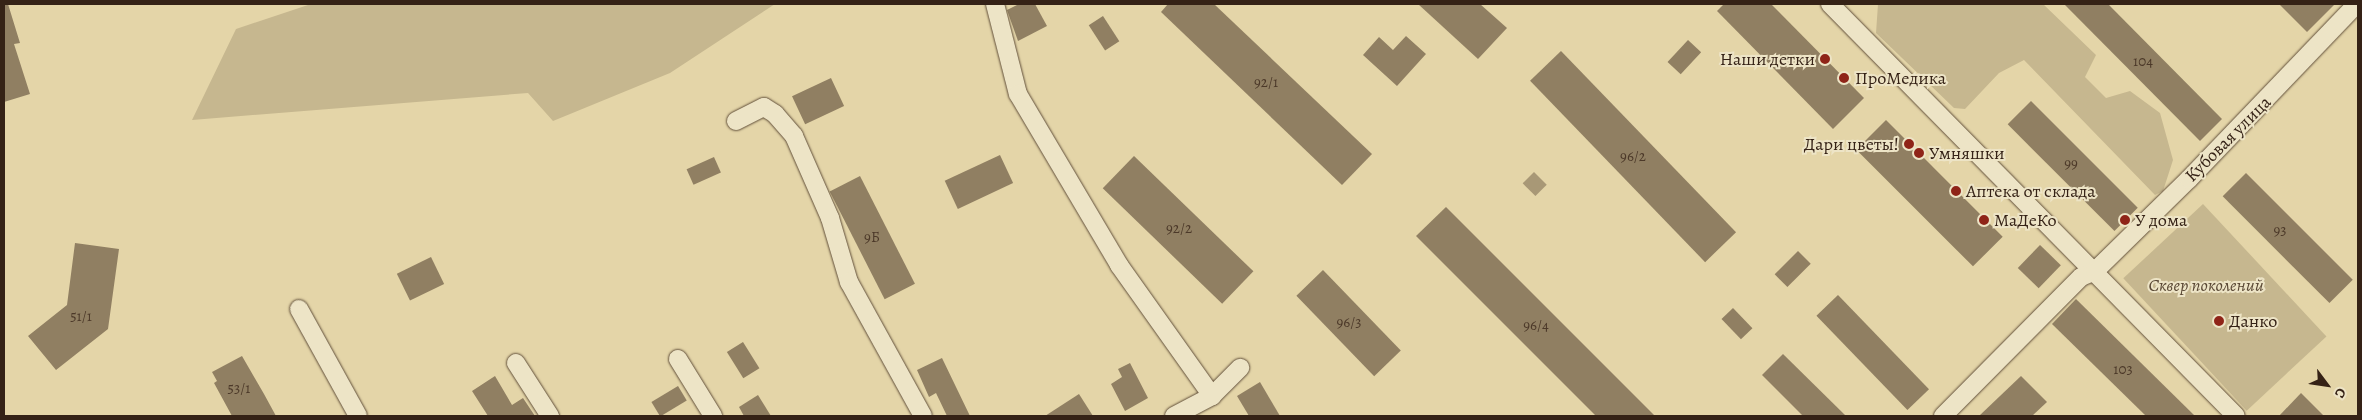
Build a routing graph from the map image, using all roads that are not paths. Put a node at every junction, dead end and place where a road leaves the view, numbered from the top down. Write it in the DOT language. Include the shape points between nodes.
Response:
graph roads {
  1 [pos="995,4"];
  2 [pos="1830,4"];
  3 [pos="2357,4"];
  4 [pos="736,121"];
  5 [pos="2095,271"];
  6 [pos="299,309"];
  7 [pos="678,359"];
  8 [pos="516,362"];
  9 [pos="1240,368"];
  10 [pos="1212,396"];
  11 [pos="358,416"];
  12 [pos="550,416"];
  13 [pos="712,416"];
  14 [pos="923,416"];
  15 [pos="1174,416"];
  16 [pos="1943,416"];
  17 [pos="2236,416"];
  1 -- 10 [label="street" via="1018,94 1118,265"];
  2 -- 5 [label="street"];
  3 -- 5 [label="street, Кубовая улица" via="2292,75"];
  4 -- 14 [label="street" via="764,107 794,136 830,218 850,282"];
  5 -- 16 [label="street, Кубовая улица" via="2081,277"];
  5 -- 17 [label="street"];
  6 -- 11 [label="street"];
  7 -- 13 [label="street"];
  8 -- 12 [label="street"];
  9 -- 10 [label="street"];
  10 -- 15 [label="street"];
}
